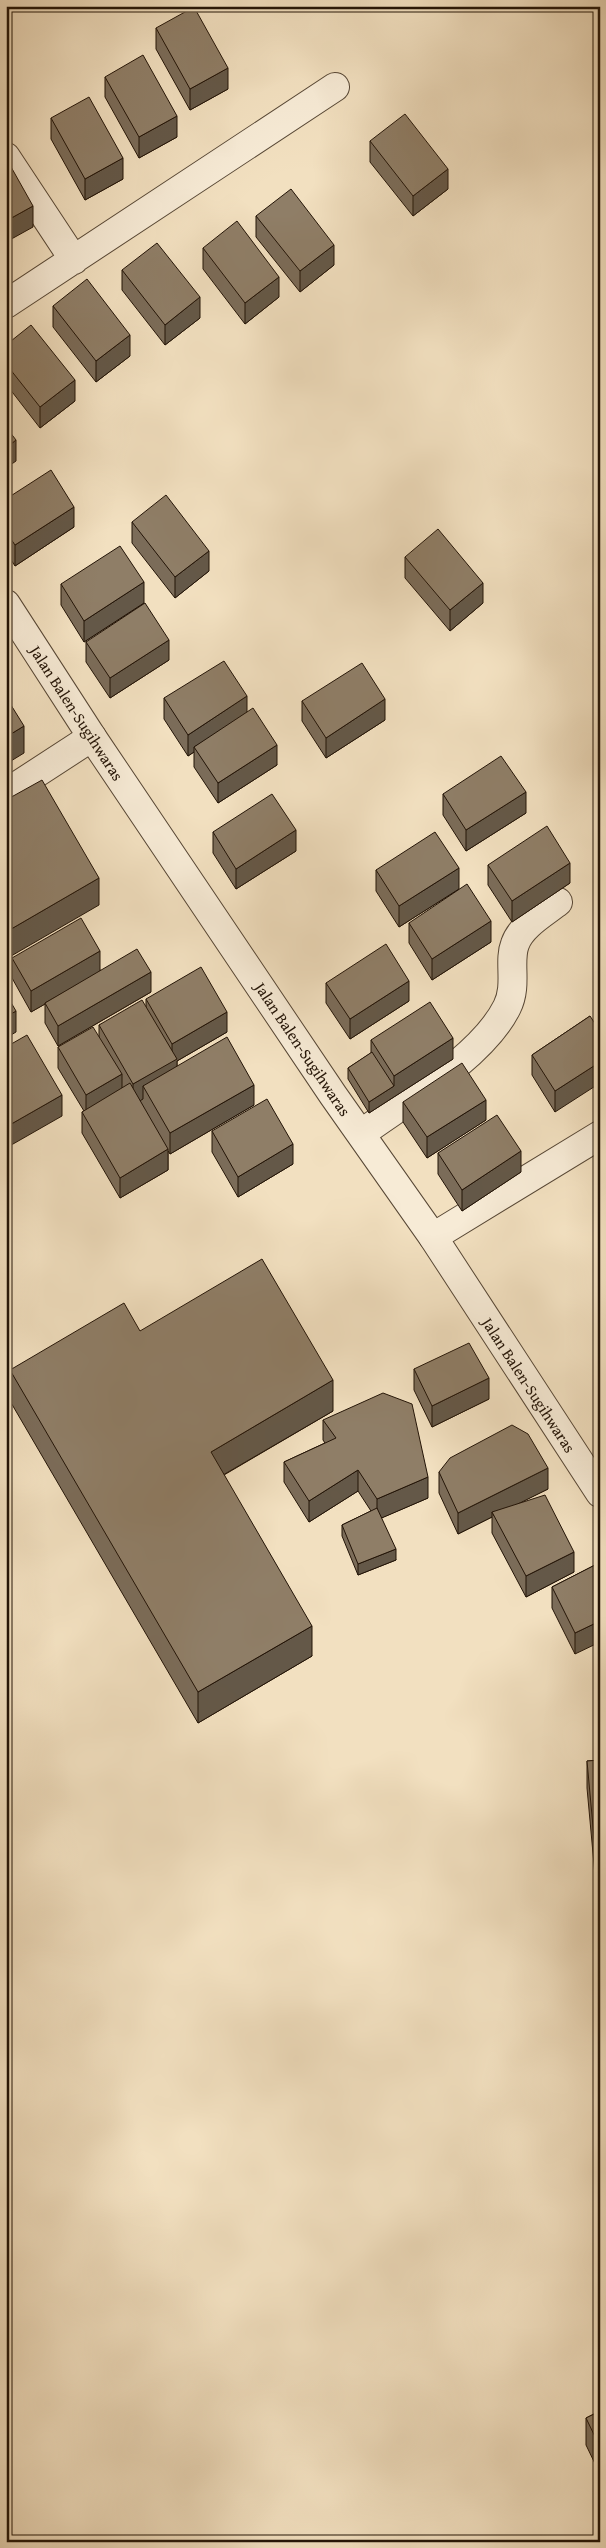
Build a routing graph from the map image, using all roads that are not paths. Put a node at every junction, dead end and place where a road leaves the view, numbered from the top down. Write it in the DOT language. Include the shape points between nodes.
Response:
graph roads {
  1 [pos="336,87"];
  2 [pos="6,157"];
  3 [pos="74,260"];
  4 [pos="6,304"];
  5 [pos="6,604"];
  6 [pos="92,737"];
  7 [pos="6,793"];
  8 [pos="558,902"];
  9 [pos="362,1133"];
  10 [pos="600,1135"];
  11 [pos="434,1237"];
  12 [pos="600,1493"];
  1 -- 3 [label="street"];
  2 -- 3 [label="street"];
  3 -- 4 [label="street"];
  5 -- 6 [label="street, Jalan Balen-Sugihwaras"];
  6 -- 7 [label="street"];
  6 -- 9 [label="street, Jalan Balen-Sugihwaras" via="333,1095"];
  8 -- 9 [label="street" via="521,933 514,945 514,986 507,1007 490,1032 465,1057"];
  9 -- 11 [label="street, Jalan Balen-Sugihwaras"];
  10 -- 11 [label="street"];
  11 -- 12 [label="street, Jalan Balen-Sugihwaras"];
}
